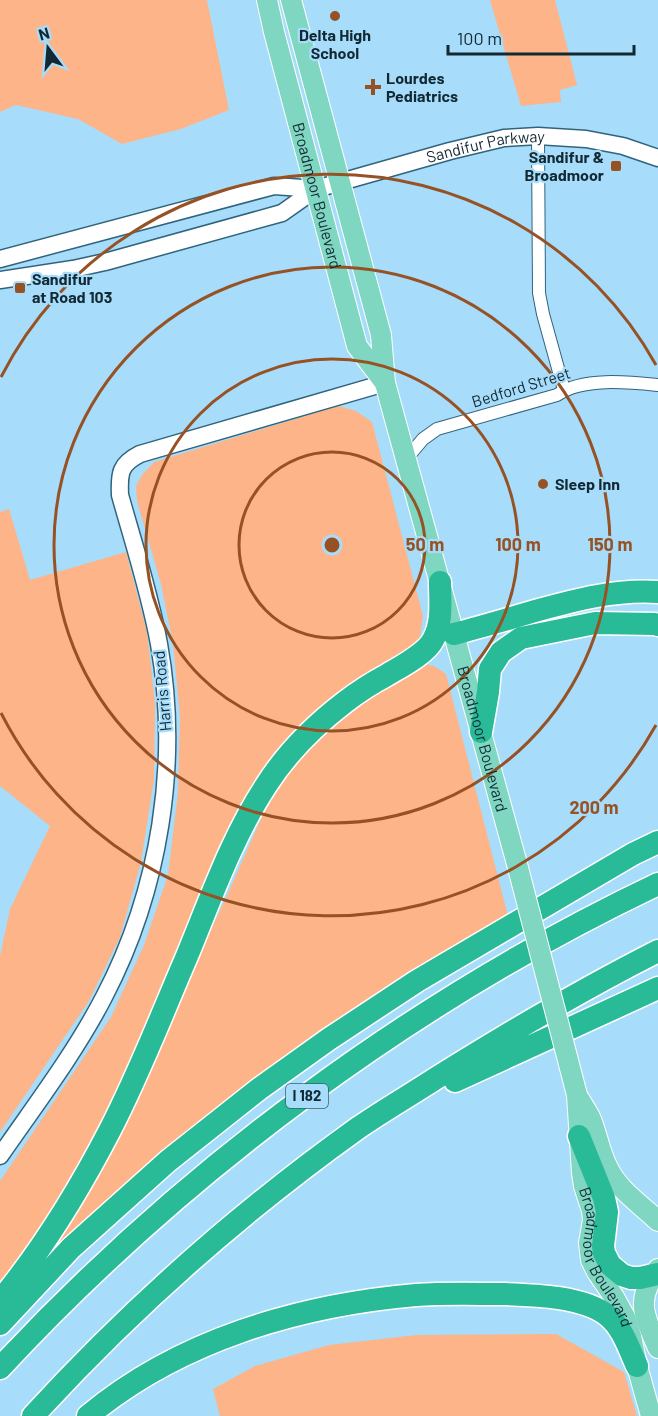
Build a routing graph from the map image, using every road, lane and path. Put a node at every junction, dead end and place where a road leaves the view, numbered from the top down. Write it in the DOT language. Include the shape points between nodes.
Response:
graph roads {
  1 [pos="267,0"];
  2 [pos="291,0"];
  3 [pos="538,136"];
  4 [pos="658,158"];
  5 [pos="340,182"];
  6 [pos="316,189"];
  7 [pos="0,259"];
  8 [pos="0,280"];
  9 [pos="385,383"];
  10 [pos="658,385"];
  11 [pos="564,390"];
  12 [pos="406,459"];
  13 [pos="440,582"];
  14 [pos="658,592"];
  15 [pos="658,626"];
  16 [pos="454,634"];
  17 [pos="481,732"];
  18 [pos="658,842"];
  19 [pos="658,884"];
  20 [pos="658,951"];
  21 [pos="658,988"];
  22 [pos="577,1095"];
  23 [pos="359,1127"];
  24 [pos="579,1136"];
  25 [pos="0,1156"];
  26 [pos="658,1221"];
  27 [pos="656,1273"];
  28 [pos="0,1301"];
  29 [pos="0,1324"];
  30 [pos="658,1348"];
  31 [pos="637,1366"];
  32 [pos="0,1368"];
  33 [pos="33,1416"];
  34 [pos="88,1416"];
  35 [pos="651,1416"];
  1 -- 6 [label="main road, Broadmoor Boulevard"];
  2 -- 5 [label="main road, Broadmoor Boulevard"];
  3 -- 4 [label="main road, Sandifur Parkway" via="608,143"];
  3 -- 5 [label="main road, Sandifur Parkway" via="504,138"];
  3 -- 11 [label="street" via="539,293"];
  5 -- 6 [label="main road, Sandifur Parkway"];
  5 -- 9 [label="main road, Broadmoor Boulevard" via="381,335"];
  6 -- 7 [label="main road, Sandifur Parkway" via="274,186"];
  6 -- 8 [label="main road, Sandifur Parkway" via="282,213 95,264"];
  6 -- 9 [label="main road, Broadmoor Boulevard" via="357,346"];
  9 -- 12 [label="main road, Broadmoor Boulevard"];
  9 -- 25 [label="main road, Harris Road" via="140,454 122,469 120,495 153,612 164,677 166,749 159,832 142,903 104,997"];
  10 -- 11 [label="street, Bedford Street" via="620,382"];
  11 -- 12 [label="street, Bedford Street" via="557,396 436,429"];
  12 -- 13 [label="main road, Broadmoor Boulevard"];
  13 -- 16 [label="main road, Broadmoor Boulevard"];
  13 -- 28 [label="highway" via="440,619 433,641 417,657 345,702 317,725 267,784 234,843 110,1129 53,1229"];
  14 -- 16 [label="highway" via="606,594"];
  15 -- 17 [label="highway" via="595,623 521,638 501,652 490,669"];
  16 -- 17 [label="main road, Broadmoor Boulevard"];
  17 -- 22 [label="main road, Broadmoor Boulevard, bridge"];
  18 -- 29 [label="highway" via="417,981 259,1089 168,1161 71,1248"];
  19 -- 32 [label="highway, I 182" via="509,962 401,1030 284,1113 119,1250"];
  20 -- 23 [label="highway" via="507,1034"];
  21 -- 23 [label="highway"];
  22 -- 24 [label="main road, Broadmoor Boulevard"];
  22 -- 26 [label="main road, Broadmoor Boulevard" via="590,1117 607,1168 618,1185"];
  23 -- 33 [label="highway" via="193,1260 97,1349"];
  24 -- 27 [label="highway" via="604,1198 606,1259 615,1271 631,1278"];
  24 -- 31 [label="main road, Broadmoor Boulevard" via="584,1186 593,1220 591,1260 625,1317"];
  27 -- 30 [label="main road, Broadmoor Boulevard" via="647,1288 643,1313"];
  31 -- 34 [label="highway" via="618,1326 589,1305 542,1295 417,1295 347,1303 246,1329 135,1381"];
  31 -- 35 [label="main road, Broadmoor Boulevard"];
}
